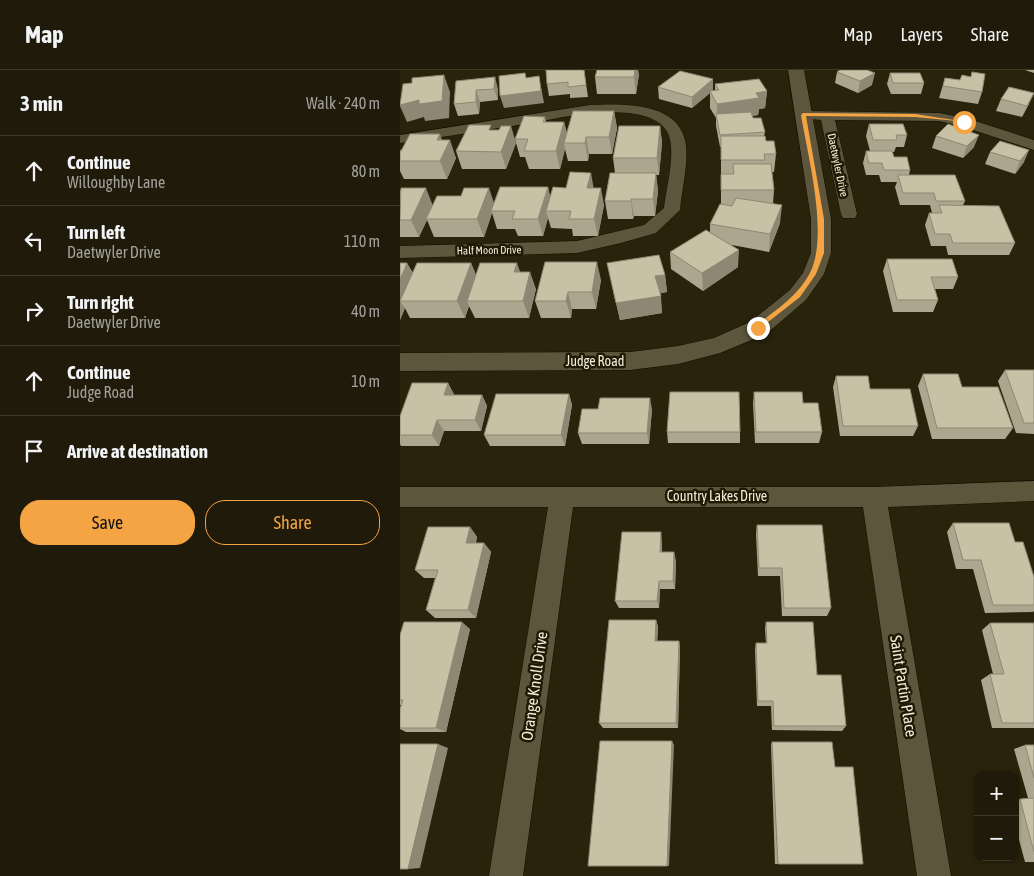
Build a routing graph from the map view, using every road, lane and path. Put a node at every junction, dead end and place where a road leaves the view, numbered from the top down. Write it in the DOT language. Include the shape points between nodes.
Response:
graph roads {
  1 [pos="796,70"];
  2 [pos="803,115"];
  3 [pos="827,115"];
  4 [pos="400,139"];
  5 [pos="1034,145"];
  6 [pos="849,214"];
  7 [pos="400,252"];
  8 [pos="780,311"];
  9 [pos="400,362"];
  10 [pos="1034,491"];
  11 [pos="562,496"];
  12 [pos="874,496"];
  13 [pos="400,497"];
  14 [pos="506,876"];
  15 [pos="934,876"];
  1 -- 2 [label="street, Daetwyler Drive"];
  2 -- 3 [label="street"];
  2 -- 8 [label="street, Daetwyler Drive" via="821,219 821,253 813,274 798,295"];
  3 -- 5 [label="street" via="939,117"];
  3 -- 6 [label="street, Daetwyler Drive"];
  4 -- 7 [label="street, Half Moon Drive" via="590,109 621,108 656,115 672,125 678,144 672,210 650,229 578,247"];
  8 -- 9 [label="street, Judge Road" via="758,328 720,345 678,355 630,361"];
  10 -- 12 [label="street, Country Lakes Drive"];
  11 -- 12 [label="street, Country Lakes Drive"];
  11 -- 13 [label="street, Country Lakes Drive"];
  11 -- 14 [label="street, Orange Knoll Drive"];
  12 -- 15 [label="street, Saint Partin Place"];
}
